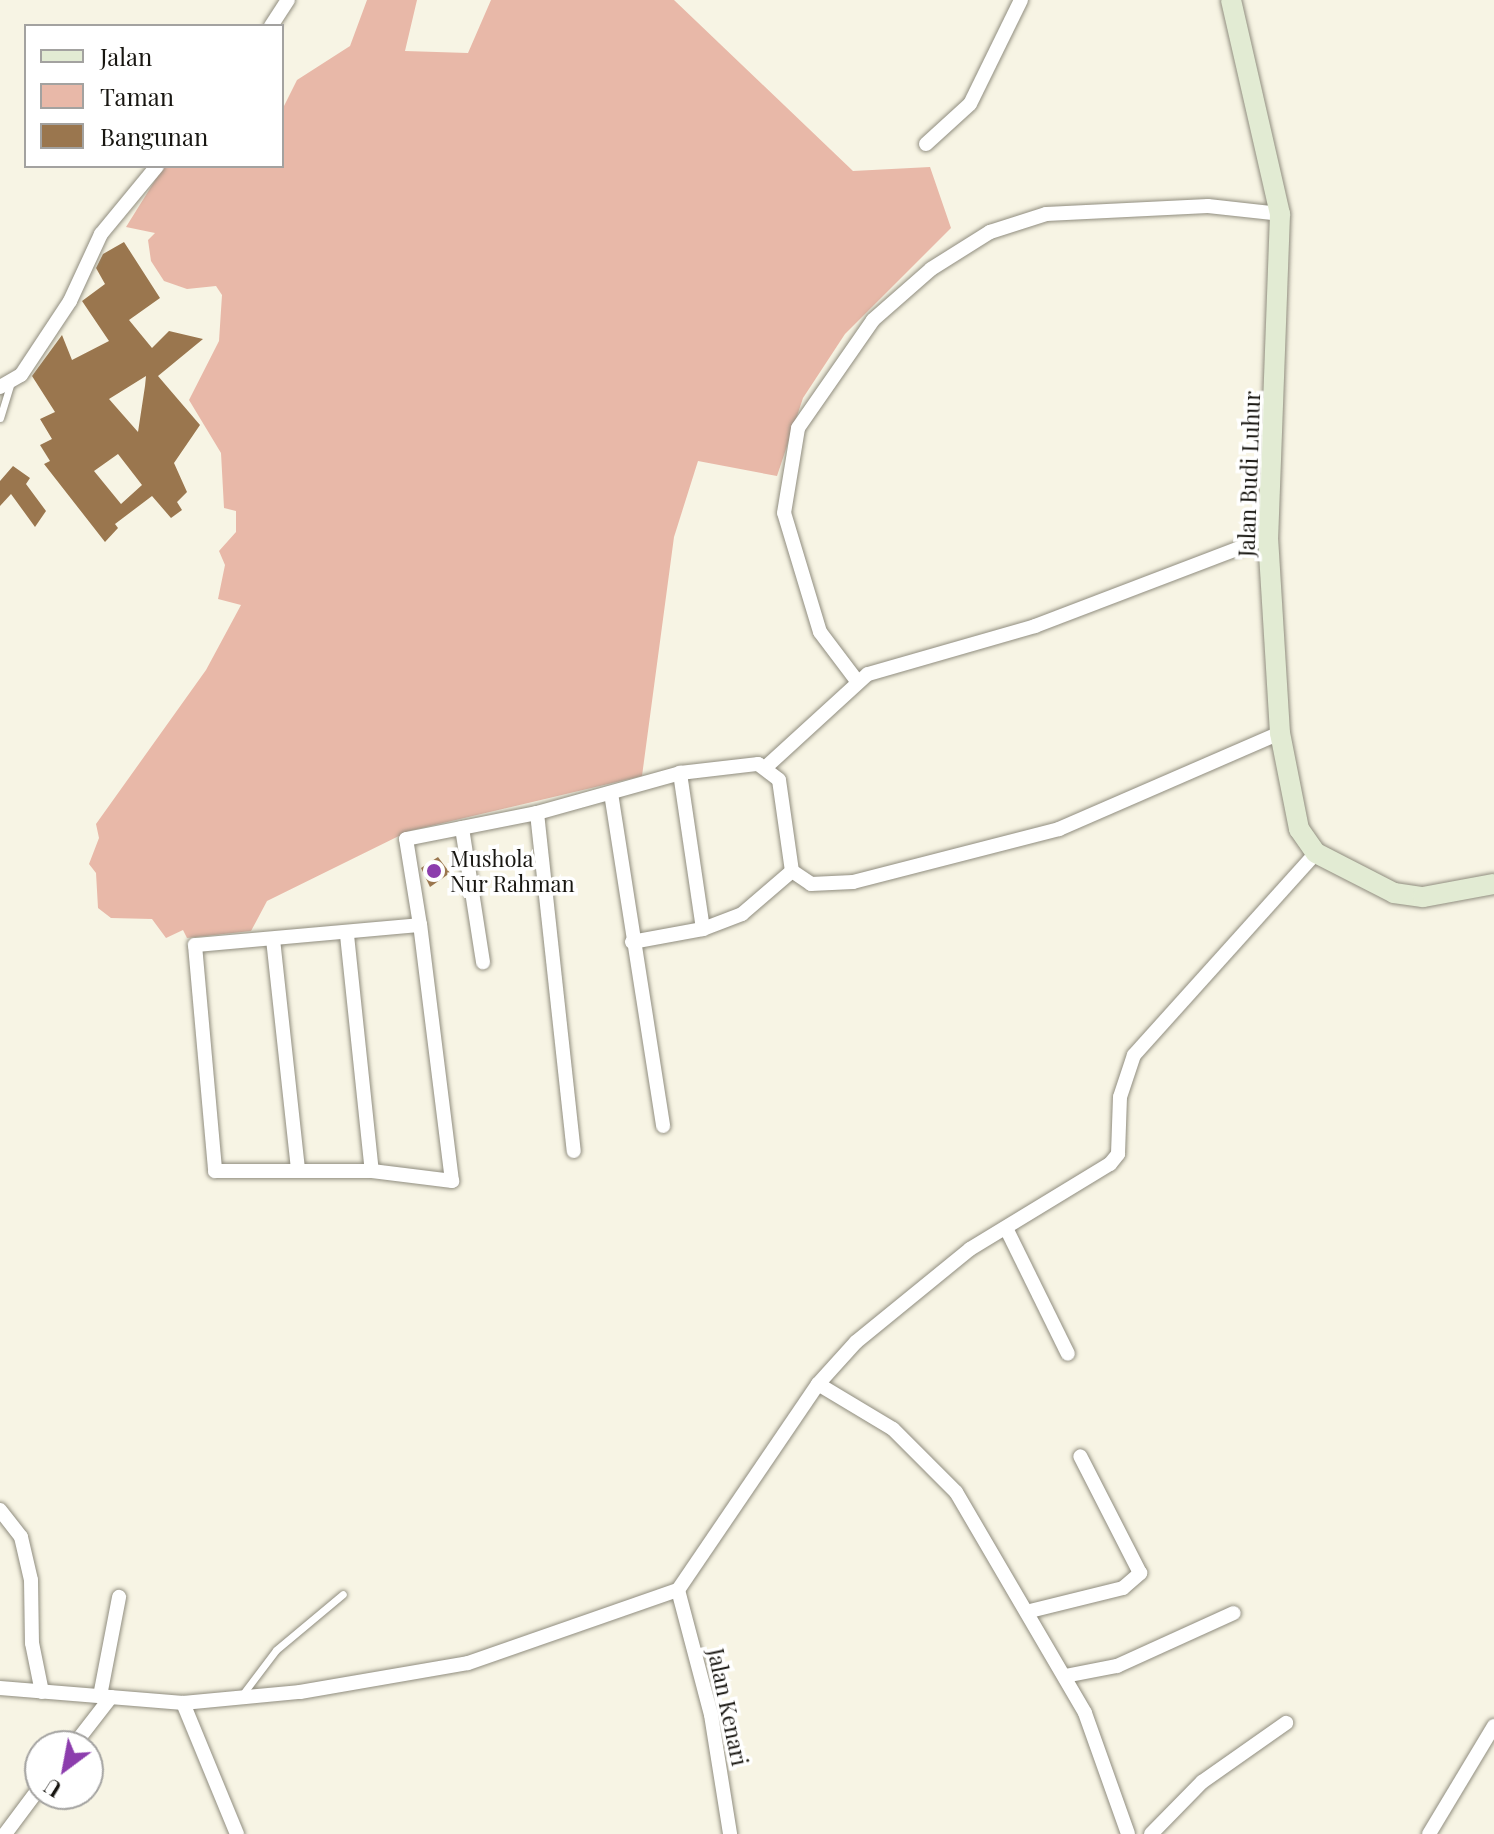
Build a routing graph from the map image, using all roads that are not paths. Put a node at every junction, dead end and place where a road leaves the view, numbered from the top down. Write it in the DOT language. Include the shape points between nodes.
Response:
graph roads {
  1 [pos="288,0"];
  2 [pos="1021,0"];
  3 [pos="1228,3"];
  4 [pos="272,24"];
  5 [pos="926,144"];
  6 [pos="155,168"];
  7 [pos="1280,214"];
  8 [pos="5,386"];
  9 [pos="0,418"];
  10 [pos="1268,537"];
  11 [pos="857,681"];
  12 [pos="1280,733"];
  13 [pos="766,767"];
  14 [pos="680,773"];
  15 [pos="611,793"];
  16 [pos="537,813"];
  17 [pos="462,828"];
  18 [pos="1316,853"];
  19 [pos="792,871"];
  20 [pos="1494,884"];
  21 [pos="420,925"];
  22 [pos="703,929"];
  23 [pos="347,935"];
  24 [pos="273,939"];
  25 [pos="632,942"];
  26 [pos="483,962"];
  27 [pos="663,1126"];
  28 [pos="574,1151"];
  29 [pos="298,1169"];
  30 [pos="372,1171"];
  31 [pos="1006,1228"];
  32 [pos="1068,1354"];
  33 [pos="818,1384"];
  34 [pos="1080,1456"];
  35 [pos="0,1510"];
  36 [pos="678,1590"];
  37 [pos="343,1594"];
  38 [pos="119,1597"];
  39 [pos="1030,1611"];
  40 [pos="1234,1613"];
  41 [pos="1065,1676"];
  42 [pos="0,1688"];
  43 [pos="42,1692"];
  44 [pos="106,1697"];
  45 [pos="238,1700"];
  46 [pos="183,1703"];
  47 [pos="1286,1723"];
  48 [pos="1494,1726"];
  49 [pos="84,1730"];
  50 [pos="24,1808"];
  51 [pos="5,1834"];
  52 [pos="237,1834"];
  53 [pos="730,1834"];
  54 [pos="1128,1834"];
  55 [pos="1151,1834"];
  56 [pos="1429,1834"];
  1 -- 4 [label="street"];
  2 -- 5 [label="street" via="970,104"];
  3 -- 7 [label="main road, Jalan Budi Luhur"];
  6 -- 8 [label="street" via="101,234 70,301"];
  7 -- 10 [label="main road, Jalan Budi Luhur"];
  7 -- 11 [label="street" via="1208,206 1046,214 990,232 931,269 873,320 798,428 784,513 820,632"];
  8 -- 9 [label="lane"];
  10 -- 11 [label="street" via="1035,626"];
  10 -- 12 [label="main road, Jalan Budi Luhur"];
  11 -- 13 [label="street"];
  12 -- 18 [label="main road, Jalan Budi Luhur" via="1299,829"];
  12 -- 19 [label="street" via="1059,829 853,882 811,884"];
  13 -- 14 [label="street"];
  13 -- 19 [label="street" via="779,780"];
  14 -- 15 [label="street"];
  14 -- 22 [label="street"];
  15 -- 16 [label="street"];
  15 -- 25 [label="street"];
  16 -- 17 [label="street"];
  16 -- 28 [label="street"];
  17 -- 21 [label="street" via="406,839"];
  17 -- 26 [label="street"];
  18 -- 20 [label="main road" via="1394,893 1423,897"];
  18 -- 31 [label="street" via="1134,1055 1120,1097 1118,1154 1110,1164"];
  19 -- 22 [label="street" via="742,914"];
  21 -- 23 [label="street"];
  21 -- 30 [label="street" via="452,1181"];
  22 -- 25 [label="street"];
  23 -- 24 [label="street"];
  23 -- 30 [label="street"];
  24 -- 29 [label="street"];
  24 -- 29 [label="street" via="195,945 215,1171"];
  25 -- 27 [label="street"];
  29 -- 30 [label="street"];
  31 -- 32 [label="street"];
  31 -- 33 [label="street" via="915,1288"];
  33 -- 36 [label="street"];
  33 -- 39 [label="street" via="893,1429 938,1469"];
  34 -- 39 [label="street" via="1140,1573 1123,1588"];
  35 -- 43 [label="street" via="21,1537 31,1580 32,1643"];
  36 -- 45 [label="street" via="468,1663"];
  36 -- 53 [label="street, Jalan Kenari" via="711,1715"];
  37 -- 45 [label="lane" via="276,1650"];
  38 -- 44 [label="street"];
  39 -- 41 [label="street"];
  40 -- 41 [label="street" via="1117,1666"];
  41 -- 54 [label="street" via="1111,1776"];
  42 -- 43 [label="street"];
  43 -- 44 [label="street"];
  44 -- 46 [label="street"];
  44 -- 49 [label="street"];
  45 -- 46 [label="street"];
  46 -- 52 [label="street"];
  47 -- 55 [label="street" via="1202,1782"];
  48 -- 56 [label="street"];
  50 -- 51 [label="street"];
}
